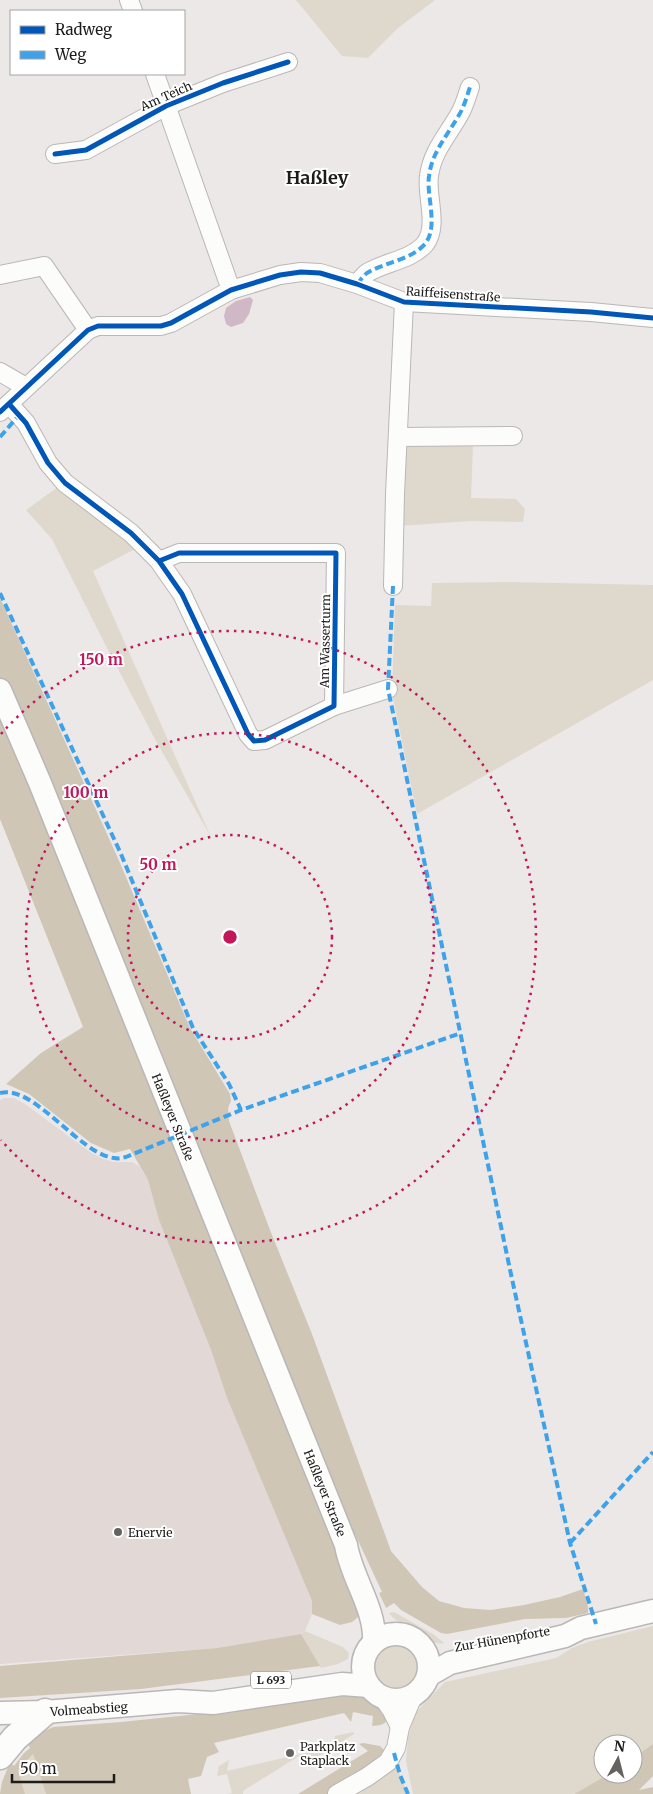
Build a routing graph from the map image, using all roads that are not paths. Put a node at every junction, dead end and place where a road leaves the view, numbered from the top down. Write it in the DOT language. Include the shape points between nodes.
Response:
graph roads {
  1 [pos="288,62"];
  2 [pos="155,75"];
  3 [pos="470,87"];
  4 [pos="166,106"];
  5 [pos="55,154"];
  6 [pos="0,275"];
  7 [pos="357,284"];
  8 [pos="231,290"];
  9 [pos="404,302"];
  10 [pos="653,318"];
  11 [pos="88,330"];
  12 [pos="0,372"];
  13 [pos="26,387"];
  14 [pos="5,408"];
  15 [pos="399,436"];
  16 [pos="513,436"];
  17 [pos="159,561"];
  18 [pos="393,586"];
  19 [pos="388,689"];
  20 [pos="0,690"];
  21 [pos="334,706"];
  22 [pos="346,1545"];
  23 [pos="653,1611"];
  24 [pos="582,1628"];
  25 [pos="402,1634"];
  26 [pos="423,1646"];
  27 [pos="369,1650"];
  28 [pos="429,1675"];
  29 [pos="376,1692"];
  30 [pos="413,1696"];
  31 [pos="178,1701"];
  32 [pos="45,1712"];
  33 [pos="0,1714"];
  34 [pos="400,1727"];
  35 [pos="0,1756"];
  36 [pos="338,1794"];
  1 -- 4 [label="street, Am Teich"];
  2 -- 4 [label="street, Am Teich"];
  3 -- 7 [label="street" via="460,114 430,164 431,208 427,242 419,250 366,274"];
  4 -- 5 [label="street, Am Teich" via="86,150"];
  4 -- 8 [label="street, Am Teich"];
  6 -- 11 [label="street" via="44,266"];
  7 -- 8 [label="street, Raiffeisenstraße" via="320,273 301,272"];
  7 -- 9 [label="street, Raiffeisenstraße"];
  8 -- 11 [label="street, Raiffeisenstraße" via="161,326 98,326"];
  9 -- 10 [label="street, Raiffeisenstraße"];
  9 -- 15 [label="street, Raiffeisenstraße"];
  11 -- 13 [label="street"];
  12 -- 13 [label="street"];
  13 -- 14 [label="street"];
  14 -- 17 [label="street, Am Wasserturm" via="26,423 48,463 65,483 131,533"];
  15 -- 16 [label="street"];
  15 -- 18 [label="street, Raiffeisenstraße"];
  17 -- 21 [label="street, Am Wasserturm" via="182,594 254,741 265,740"];
  17 -- 21 [label="street, Am Wasserturm" via="179,553 336,553"];
  19 -- 21 [label="street, Am Wasserturm"];
  20 -- 22 [label="main road, Haßleyer Straße" via="44,792"];
  22 -- 25 [label="main road, Haßleyer Straße" via="357,1558 383,1613"];
  22 -- 27 [label="main road, Haßleyer Straße" via="348,1560 371,1618 374,1632"];
  23 -- 24 [label="main road, Zur Hünenpforte"];
  24 -- 26 [label="main road, Zur Hünenpforte" via="563,1628 447,1649"];
  24 -- 28 [label="main road, Zur Hünenpforte" via="565,1636 450,1663"];
  25 -- 26 [label="main road"];
  25 -- 27 [label="main road" via="387,1634"];
  26 -- 28 [label="main road" via="429,1660"];
  27 -- 29 [label="main road" via="363,1668 364,1678"];
  27 -- 31 [label="main road, Volmeabstieg / L 693" via="356,1664 326,1672 212,1690"];
  28 -- 30 [label="main road"];
  29 -- 30 [label="main road" via="398,1700"];
  29 -- 31 [label="main road, Volmeabstieg / L 693" via="342,1684 213,1703"];
  29 -- 34 [label="street"];
  30 -- 34 [label="street"];
  31 -- 32 [label="main road, Volmeabstieg / L 693"];
  32 -- 33 [label="main road, Volmeabstieg / L 693"];
  32 -- 35 [label="highway"];
  34 -- 36 [label="street" via="396,1748 388,1762"];
}
